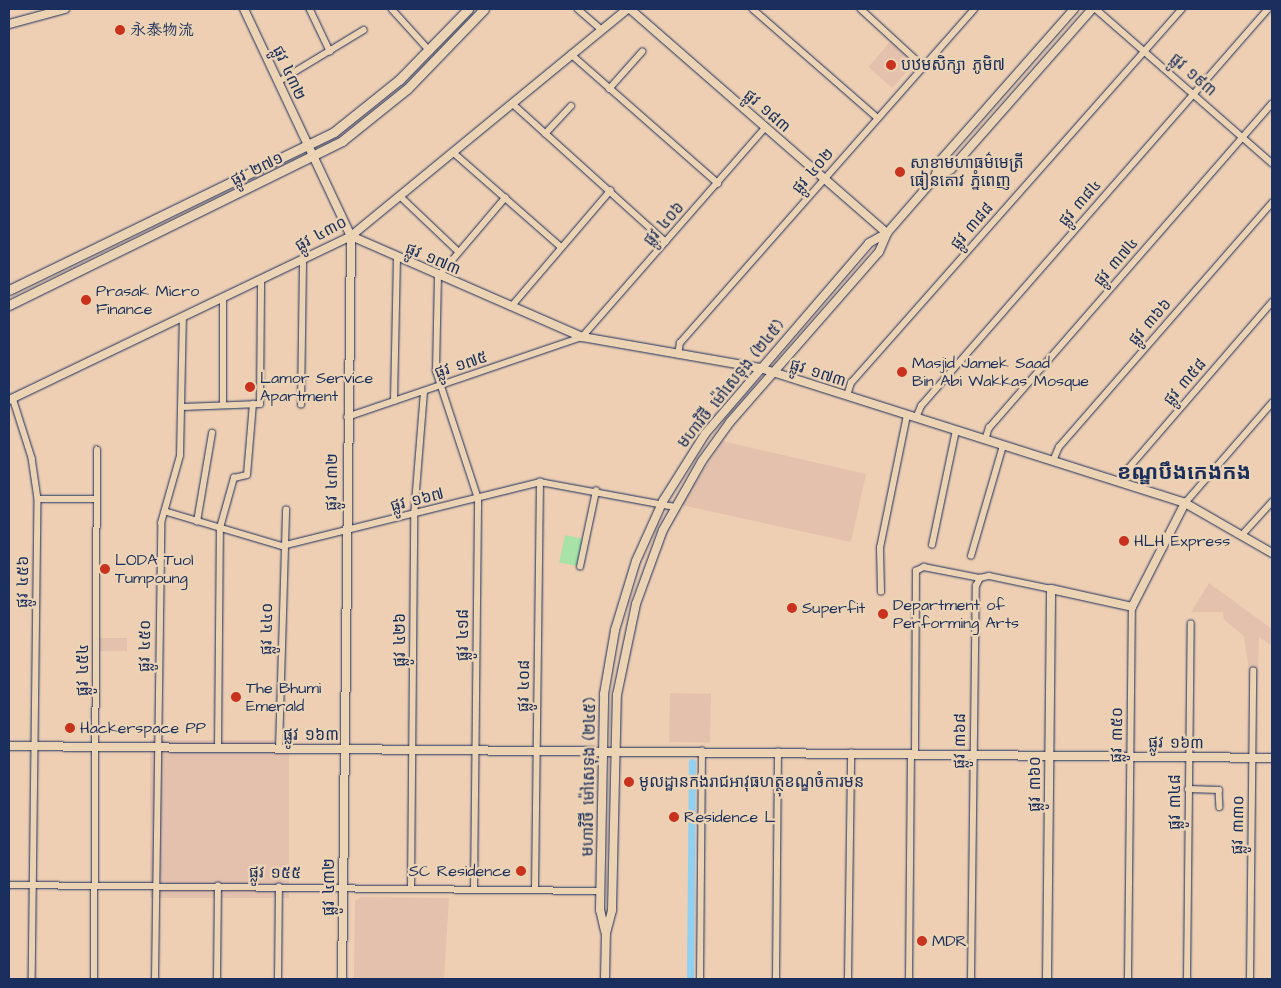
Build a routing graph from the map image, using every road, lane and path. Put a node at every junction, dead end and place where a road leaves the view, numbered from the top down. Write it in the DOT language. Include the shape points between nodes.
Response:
graph roads {
  1 [pos="65,9"];
  2 [pos="244,9"];
  3 [pos="310,9"];
  4 [pos="392,9"];
  5 [pos="468,9"];
  6 [pos="484,9"];
  7 [pos="578,9"];
  8 [pos="628,9"];
  9 [pos="753,9"];
  10 [pos="861,9"];
  11 [pos="974,9"];
  12 [pos="1074,9"];
  13 [pos="1092,9"];
  14 [pos="1096,9"];
  15 [pos="1182,9"];
  16 [pos="1268,9"];
  17 [pos="9,24"];
  18 [pos="601,29"];
  19 [pos="364,30"];
  20 [pos="430,51"];
  21 [pos="1145,51"];
  22 [pos="330,52"];
  23 [pos="642,52"];
  24 [pos="571,54"];
  25 [pos="923,66"];
  26 [pos="278,82"];
  27 [pos="610,89"];
  28 [pos="1194,94"];
  29 [pos="512,103"];
  30 [pos="1272,104"];
  31 [pos="571,106"];
  32 [pos="878,118"];
  33 [pos="765,128"];
  34 [pos="545,134"];
  35 [pos="1243,138"];
  36 [pos="308,148"];
  37 [pos="453,152"];
  38 [pos="313,158"];
  39 [pos="1272,163"];
  40 [pos="934,179"];
  41 [pos="824,180"];
  42 [pos="718,183"];
  43 [pos="610,191"];
  44 [pos="400,196"];
  45 [pos="505,198"];
  46 [pos="1272,203"];
  47 [pos="887,233"];
  48 [pos="351,236"];
  49 [pos="666,242"];
  50 [pos="561,247"];
  51 [pos="458,251"];
  52 [pos="303,259"];
  53 [pos="397,259"];
  54 [pos="438,277"];
  55 [pos="261,280"];
  56 [pos="9,290"];
  57 [pos="224,298"];
  58 [pos="1272,302"];
  59 [pos="9,305"];
  60 [pos="511,307"];
  61 [pos="810,310"];
  62 [pos="183,317"];
  63 [pos="821,319"];
  64 [pos="582,337"];
  65 [pos="678,355"];
  66 [pos="760,368"];
  67 [pos="774,373"];
  68 [pos="440,386"];
  69 [pos="424,392"];
  70 [pos="847,396"];
  71 [pos="11,399"];
  72 [pos="394,402"];
  73 [pos="257,404"];
  74 [pos="1272,404"];
  75 [pos="222,405"];
  76 [pos="301,405"];
  77 [pos="184,407"];
  78 [pos="907,415"];
  79 [pos="347,416"];
  80 [pos="916,418"];
  81 [pos="956,430"];
  82 [pos="212,433"];
  83 [pos="985,440"];
  84 [pos="1003,446"];
  85 [pos="97,450"];
  86 [pos="1053,461"];
  87 [pos="540,482"];
  88 [pos="1122,483"];
  89 [pos="596,491"];
  90 [pos="38,498"];
  91 [pos="97,499"];
  92 [pos="478,499"];
  93 [pos="663,501"];
  94 [pos="1272,502"];
  95 [pos="1185,503"];
  96 [pos="675,506"];
  97 [pos="286,510"];
  98 [pos="167,512"];
  99 [pos="414,516"];
  100 [pos="197,522"];
  101 [pos="220,528"];
  102 [pos="346,530"];
  103 [pos="1242,535"];
  104 [pos="282,546"];
  105 [pos="932,546"];
  106 [pos="1272,553"];
  107 [pos="972,556"];
  108 [pos="580,567"];
  109 [pos="980,578"];
  110 [pos="1051,590"];
  111 [pos="880,592"];
  112 [pos="1132,607"];
  113 [pos="1191,624"];
  114 [pos="608,665"];
  115 [pos="621,667"];
  116 [pos="1253,671"];
  117 [pos="9,746"];
  118 [pos="34,747"];
  119 [pos="96,747"];
  120 [pos="158,748"];
  121 [pos="218,748"];
  122 [pos="279,749"];
  123 [pos="344,749"];
  124 [pos="414,749"];
  125 [pos="476,750"];
  126 [pos="537,750"];
  127 [pos="601,750"];
  128 [pos="614,750"];
  129 [pos="702,751"];
  130 [pos="778,752"];
  131 [pos="850,753"];
  132 [pos="913,754"];
  133 [pos="974,754"];
  134 [pos="1049,756"];
  135 [pos="1131,756"];
  136 [pos="1189,757"];
  137 [pos="1252,758"];
  138 [pos="1272,758"];
  139 [pos="1188,788"];
  140 [pos="1220,807"];
  141 [pos="9,884"];
  142 [pos="33,885"];
  143 [pos="95,885"];
  144 [pos="156,886"];
  145 [pos="218,886"];
  146 [pos="279,887"];
  147 [pos="343,888"];
  148 [pos="411,889"];
  149 [pos="474,890"];
  150 [pos="535,890"];
  151 [pos="600,891"];
  152 [pos="606,933"];
  153 [pos="32,979"];
  154 [pos="94,979"];
  155 [pos="155,979"];
  156 [pos="217,979"];
  157 [pos="278,979"];
  158 [pos="342,979"];
  159 [pos="605,979"];
  160 [pos="700,979"];
  161 [pos="776,979"];
  162 [pos="848,979"];
  163 [pos="909,979"];
  164 [pos="971,979"];
  165 [pos="1047,979"];
  166 [pos="1128,979"];
  167 [pos="1187,979"];
  168 [pos="1250,979"];
  1 -- 17 [label="street"];
  2 -- 26 [label="street, ផ្លូវ ៤៣២"];
  3 -- 22 [label="street"];
  4 -- 20 [label="street"];
  5 -- 20 [label="main road, ផ្លូវ ២៧១"];
  6 -- 38 [label="main road, ផ្លូវ ២៧១" via="407,89"];
  7 -- 18 [label="street"];
  8 -- 18 [label="street, ផ្លូវ ៤៣០"];
  8 -- 33 [label="street, ផ្លូវ ១៨៣"];
  9 -- 32 [label="street"];
  10 -- 25 [label="street"];
  11 -- 25 [label="street, ផ្លូវ ៤០២"];
  12 -- 40 [label="street, មហាវិថី ម៉ៅសេទុង (២៤៥)" via="941,160"];
  13 -- 40 [label="street, មហាវិថី ម៉ៅសេទុង (២៤៥)" via="951,169"];
  14 -- 21 [label="street, ផ្លូវ ១៩៣"];
  15 -- 21 [label="street, ផ្លូវ ៣៨៨"];
  16 -- 28 [label="street, ផ្លូវ ៣៨៤"];
  18 -- 24 [label="street, ផ្លូវ ៤៣០"];
  19 -- 22 [label="street"];
  20 -- 36 [label="main road, ផ្លូវ ២៧១" via="366,108"];
  21 -- 28 [label="street, ផ្លូវ ១៩៣"];
  21 -- 70 [label="street, ផ្លូវ ៣៨៨" via="851,383"];
  22 -- 26 [label="street"];
  23 -- 27 [label="street"];
  24 -- 27 [label="street"];
  24 -- 29 [label="street, ផ្លូវ ៤៣០"];
  25 -- 32 [label="street, ផ្លូវ ៤០២"];
  26 -- 36 [label="street, ផ្លូវ ៤៣២"];
  27 -- 42 [label="street"];
  28 -- 35 [label="street, ផ្លូវ ១៩៣"];
  28 -- 80 [label="street, ផ្លូវ ៣៨៤" via="921,406"];
  29 -- 34 [label="street"];
  29 -- 37 [label="street, ផ្លូវ ៤៣០"];
  30 -- 35 [label="street, ផ្លូវ ៣៧៤"];
  31 -- 34 [label="street"];
  32 -- 41 [label="street, ផ្លូវ ៤០២"];
  33 -- 41 [label="street, ផ្លូវ ១៨៣"];
  33 -- 42 [label="street, ផ្លូវ ៤០៦"];
  34 -- 43 [label="street"];
  35 -- 39 [label="street, ផ្លូវ ១៩៣"];
  35 -- 83 [label="street, ផ្លូវ ៣៧៤" via="989,428"];
  36 -- 38 [label="street, ផ្លូវ ៤៣២"];
  36 -- 56 [label="main road, ផ្លូវ ២៧១"];
  37 -- 44 [label="street, ផ្លូវ ៤៣០"];
  37 -- 45 [label="street"];
  38 -- 48 [label="street, ផ្លូវ ៤៣២"];
  38 -- 59 [label="main road, ផ្លូវ ២៧១"];
  40 -- 47 [label="street, មហាវិថី ម៉ៅសេទុង (២៤៥)"];
  41 -- 47 [label="street, ផ្លូវ ១៨៣"];
  41 -- 65 [label="street, ផ្លូវ ៤០២" via="680,344"];
  42 -- 49 [label="street, ផ្លូវ ៤០៦"];
  43 -- 49 [label="street"];
  43 -- 50 [label="street"];
  44 -- 48 [label="street, ផ្លូវ ៤៣០"];
  44 -- 51 [label="street"];
  45 -- 50 [label="street"];
  45 -- 51 [label="street"];
  46 -- 86 [label="street, ផ្លូវ ៣៦៦" via="1059,447"];
  47 -- 61 [label="street, មហាវិថី ម៉ៅសេទុង (២៤៥)" via="869,243"];
  47 -- 63 [label="street, មហាវិថី ម៉ៅសេទុង (២៤៥)" via="879,252"];
  48 -- 52 [label="street, ផ្លូវ ៤៣០"];
  48 -- 53 [label="street, ផ្លូវ ១៧៣"];
  48 -- 79 [label="street, ផ្លូវ ៤៣២"];
  49 -- 64 [label="street, ផ្លូវ ៤០៦"];
  50 -- 60 [label="street"];
  51 -- 54 [label="street"];
  52 -- 55 [label="street, ផ្លូវ ៤៣០"];
  52 -- 76 [label="street"];
  53 -- 54 [label="street, ផ្លូវ ១៧៣"];
  53 -- 72 [label="street"];
  54 -- 60 [label="street, ផ្លូវ ១៧៣"];
  54 -- 68 [label="street, ផ្លូវ ៤១៨" via="436,371"];
  55 -- 57 [label="street, ផ្លូវ ៤៣០"];
  55 -- 73 [label="street"];
  57 -- 62 [label="street, ផ្លូវ ៤៣០"];
  57 -- 75 [label="street"];
  58 -- 88 [label="street, ផ្លូវ ៣៥៨" via="1128,469"];
  60 -- 64 [label="street, ផ្លូវ ១៧៣"];
  61 -- 63 [label="street"];
  61 -- 66 [label="street, មហាវិថី ម៉ៅសេទុង (២៤៥)"];
  62 -- 71 [label="street, ផ្លូវ ៤៣០"];
  62 -- 77 [label="street, ផ្លូវ ៤៥០"];
  63 -- 67 [label="street, មហាវិថី ម៉ៅសេទុង (២៤៥)"];
  64 -- 65 [label="street, ផ្លូវ ១៧៣"];
  64 -- 68 [label="street, ផ្លូវ ១៧៥"];
  65 -- 66 [label="street, ផ្លូវ ១៧៣"];
  66 -- 67 [label="street, ផ្លូវ ១៧៣"];
  66 -- 93 [label="street, មហាវិថី ម៉ៅសេទុង (២៤៥)" via="705,434"];
  67 -- 70 [label="street, ផ្លូវ ១៧៣"];
  67 -- 96 [label="street, មហាវិថី ម៉ៅសេទុង (២៤៥)" via="715,442"];
  68 -- 69 [label="street, ផ្លូវ ១៧៥"];
  68 -- 92 [label="street, ផ្លូវ ៤១៨"];
  69 -- 72 [label="street, ផ្លូវ ១៧៥"];
  69 -- 99 [label="street, ផ្លូវ ៤២៦"];
  70 -- 78 [label="street, ផ្លូវ ១៧៣"];
  71 -- 90 [label="street, ផ្លូវ ៤៥៦" via="30,448"];
  72 -- 79 [label="street, ផ្លូវ ១៧៥"];
  73 -- 75 [label="street"];
  73 -- 101 [label="street" via="247,475 234,478"];
  74 -- 95 [label="street"];
  75 -- 77 [label="street"];
  77 -- 98 [label="street, ផ្លូវ ៤៥០" via="180,456"];
  78 -- 80 [label="street, ផ្លូវ ១៧៣"];
  78 -- 111 [label="street" via="880,548"];
  79 -- 102 [label="street, ផ្លូវ ៤៣២"];
  80 -- 81 [label="street, ផ្លូវ ១៧៣"];
  81 -- 83 [label="street, ផ្លូវ ១៧៣"];
  81 -- 105 [label="street"];
  82 -- 100 [label="street"];
  83 -- 84 [label="street, ផ្លូវ ១៧៣"];
  84 -- 86 [label="street, ផ្លូវ ១៧៣"];
  84 -- 107 [label="street"];
  85 -- 91 [label="street, ផ្លូវ ៤៥៤"];
  86 -- 88 [label="street, ផ្លូវ ១៧៣"];
  87 -- 89 [label="street, ផ្លូវ ១៦៧"];
  87 -- 92 [label="street, ផ្លូវ ១៦៧"];
  87 -- 126 [label="street, ផ្លូវ ៤០៨"];
  88 -- 95 [label="street, ផ្លូវ ១៧៣"];
  89 -- 93 [label="street, ផ្លូវ ១៦៧"];
  89 -- 108 [label="street"];
  90 -- 91 [label="street"];
  90 -- 118 [label="street, ផ្លូវ ៤៥៦"];
  91 -- 119 [label="street, ផ្លូវ ៤៥៤"];
  92 -- 99 [label="street, ផ្លូវ ១៦៧"];
  92 -- 125 [label="street, ផ្លូវ ៤១៨"];
  93 -- 96 [label="street, ផ្លូវ ១៦៧"];
  93 -- 114 [label="street, មហាវិថី ម៉ៅសេទុង (២៤៥)" via="629,580"];
  94 -- 103 [label="street"];
  95 -- 103 [label="street, ផ្លូវ ១៧៣"];
  95 -- 112 [label="street, ផ្លូវ ៣៥០"];
  96 -- 115 [label="street, មហាវិថី ម៉ៅសេទុង (២៤៥)" via="641,585"];
  97 -- 104 [label="street, ផ្លូវ ៤៤០"];
  98 -- 100 [label="street"];
  98 -- 120 [label="street, ផ្លូវ ៤៥០" via="161,523"];
  99 -- 102 [label="street, ផ្លូវ ១៦៧"];
  99 -- 124 [label="street, ផ្លូវ ៤២៦"];
  100 -- 101 [label="street"];
  101 -- 104 [label="street"];
  101 -- 121 [label="street"];
  102 -- 104 [label="street, ផ្លូវ ១៦៧"];
  102 -- 123 [label="street, ផ្លូវ ៤៣២"];
  103 -- 106 [label="street, ផ្លូវ ១៧៣"];
  104 -- 122 [label="street, ផ្លូវ ៤៤០"];
  109 -- 110 [label="street"];
  109 -- 132 [label="street" via="924,567 916,571"];
  109 -- 133 [label="street, ផ្លូវ ៣៦៨" via="976,586"];
  110 -- 112 [label="street"];
  110 -- 134 [label="street, ផ្លូវ ៣៦០"];
  112 -- 135 [label="street, ផ្លូវ ៣៥០"];
  113 -- 136 [label="street, ផ្លូវ ៣៤៨"];
  114 -- 115 [label="street"];
  114 -- 127 [label="street, មហាវិថី ម៉ៅសេទុង (២៤៥)"];
  115 -- 128 [label="street, មហាវិថី ម៉ៅសេទុង (២៤៥)"];
  116 -- 137 [label="street, ផ្លូវ ៣៣០"];
  117 -- 118 [label="street, ផ្លូវ ១៦៣"];
  118 -- 119 [label="street, ផ្លូវ ១៦៣"];
  118 -- 142 [label="street, ផ្លូវ ៤៥៦"];
  119 -- 120 [label="street, ផ្លូវ ១៦៣"];
  119 -- 143 [label="street, ផ្លូវ ៤៥៤"];
  120 -- 121 [label="street, ផ្លូវ ១៦៣"];
  120 -- 144 [label="street, ផ្លូវ ៤៥០"];
  121 -- 122 [label="street, ផ្លូវ ១៦៣"];
  122 -- 123 [label="street, ផ្លូវ ១៦៣"];
  123 -- 124 [label="street, ផ្លូវ ១៦៣"];
  123 -- 147 [label="street, ផ្លូវ ៤៣២"];
  124 -- 125 [label="street, ផ្លូវ ១៦៣"];
  124 -- 148 [label="street, ផ្លូវ ៤២៦"];
  125 -- 126 [label="street, ផ្លូវ ១៦៣"];
  125 -- 149 [label="street, ផ្លូវ ៤១៨"];
  126 -- 127 [label="street, ផ្លូវ ១៦៣"];
  126 -- 150 [label="street, ផ្លូវ ៤០៨"];
  127 -- 128 [label="street, ផ្លូវ ១៦៣"];
  127 -- 151 [label="street, មហាវិថី ម៉ៅសេទុង (២៤៥)"];
  128 -- 129 [label="street, ផ្លូវ ១៦៣"];
  128 -- 152 [label="street, មហាវិថី ម៉ៅសេទុង (២៤៥)" via="612,910"];
  129 -- 130 [label="street, ផ្លូវ ១៦៣"];
  129 -- 160 [label="street"];
  130 -- 131 [label="street, ផ្លូវ ១៦៣"];
  130 -- 161 [label="street"];
  131 -- 132 [label="street, ផ្លូវ ១៦៣"];
  131 -- 162 [label="street"];
  132 -- 133 [label="street, ផ្លូវ ១៦៣"];
  132 -- 163 [label="street"];
  133 -- 134 [label="street, ផ្លូវ ១៦៣"];
  133 -- 164 [label="street, ផ្លូវ ៣៦៨"];
  134 -- 135 [label="street, ផ្លូវ ១៦៣"];
  134 -- 165 [label="street, ផ្លូវ ៣៦០"];
  135 -- 136 [label="street, ផ្លូវ ១៦៣"];
  135 -- 166 [label="street, ផ្លូវ ៣៥០"];
  136 -- 137 [label="street, ផ្លូវ ១៦៣"];
  136 -- 139 [label="street, ផ្លូវ ៣៤៨"];
  137 -- 138 [label="street, ផ្លូវ ១៦៣"];
  137 -- 168 [label="street, ផ្លូវ ៣៣០"];
  139 -- 140 [label="street" via="1219,790"];
  139 -- 167 [label="street, ផ្លូវ ៣៤៨"];
  141 -- 142 [label="street, ផ្លូវ ១៥៥"];
  142 -- 143 [label="street, ផ្លូវ ១៥៥"];
  142 -- 153 [label="street, ផ្លូវ ៤៥៦"];
  143 -- 144 [label="street, ផ្លូវ ១៥៥"];
  143 -- 154 [label="street, ផ្លូវ ៤៥៤"];
  144 -- 145 [label="street, ផ្លូវ ១៥៥"];
  144 -- 155 [label="street, ផ្លូវ ៤៥០"];
  145 -- 146 [label="street, ផ្លូវ ១៥៥"];
  145 -- 156 [label="street"];
  146 -- 147 [label="street, ផ្លូវ ១៥៥"];
  146 -- 157 [label="street"];
  147 -- 148 [label="street, ផ្លូវ ១៥៥"];
  147 -- 158 [label="street, ផ្លូវ ៤៣២"];
  148 -- 149 [label="street, ផ្លូវ ១៥៥"];
  149 -- 150 [label="street, ផ្លូវ ១៥៥"];
  150 -- 151 [label="street, ផ្លូវ ១៥៥"];
  151 -- 152 [label="street, មហាវិថី ម៉ៅសេទុង (២៤៥)"];
  152 -- 159 [label="street, មហាវិថី ម៉ៅសេទុង (២៤៥)"];
}
